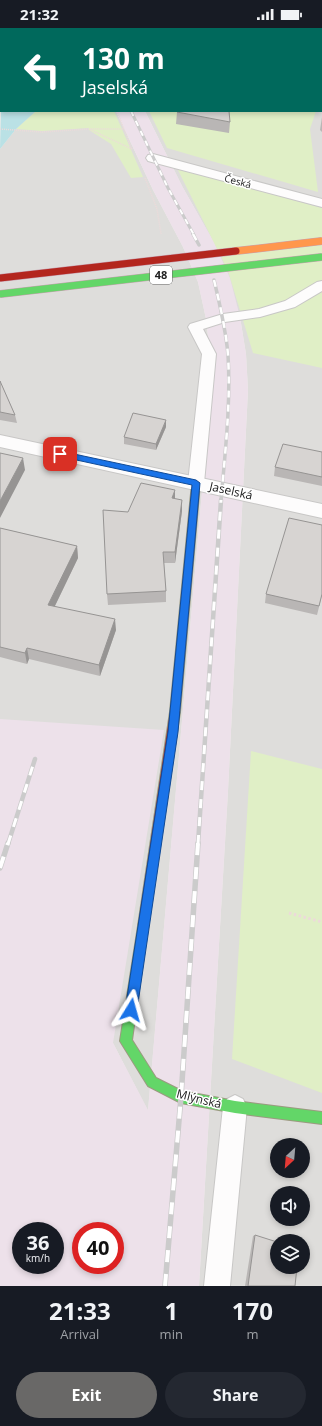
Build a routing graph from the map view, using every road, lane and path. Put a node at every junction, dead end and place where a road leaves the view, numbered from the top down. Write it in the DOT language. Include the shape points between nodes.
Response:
graph roads {
  1 [pos="117,112"];
  2 [pos="0,129"];
  3 [pos="89,129"];
  4 [pos="123,129"];
  5 [pos="132,148"];
  6 [pos="135,156"];
  7 [pos="153,158"];
  8 [pos="145,177"];
  9 [pos="322,203"];
  10 [pos="161,235"];
  11 [pos="322,241"];
  12 [pos="322,257"];
  13 [pos="0,278"];
  14 [pos="322,285"];
  15 [pos="0,294"];
  16 [pos="0,441"];
  17 [pos="196,483"];
  18 [pos="322,510"];
  19 [pos="289,913"];
  20 [pos="322,922"];
  21 [pos="234,1107"];
  22 [pos="322,1118"];
  23 [pos="217,1286"];
  1 -- 4 [label="path"];
  2 -- 3 [label="path" via="42,132"];
  3 -- 4 [label="path"];
  3 -- 5 [label="path"];
  4 -- 5 [label="path"];
  5 -- 6 [label="path"];
  5 -- 7 [label="path"];
  7 -- 9 [label="street, Česká"];
  8 -- 10 [label="path" via="157,209"];
  11 -- 13 [label="main road, 48, bridge"];
  12 -- 15 [label="main road, 48, bridge"];
  14 -- 17 [label="lane" via="290,304 260,313 223,318 195,327 209,354"];
  16 -- 17 [label="street, Jaselská"];
  17 -- 18 [label="street, Jaselská"];
  17 -- 21 [label="main road, Mlýnská" via="173,732 126,1041 152,1082 181,1097"];
  19 -- 20 [label="path"];
  21 -- 22 [label="main road, Mlýnská"];
  21 -- 23 [label="lane, Mlýnská"];
}
